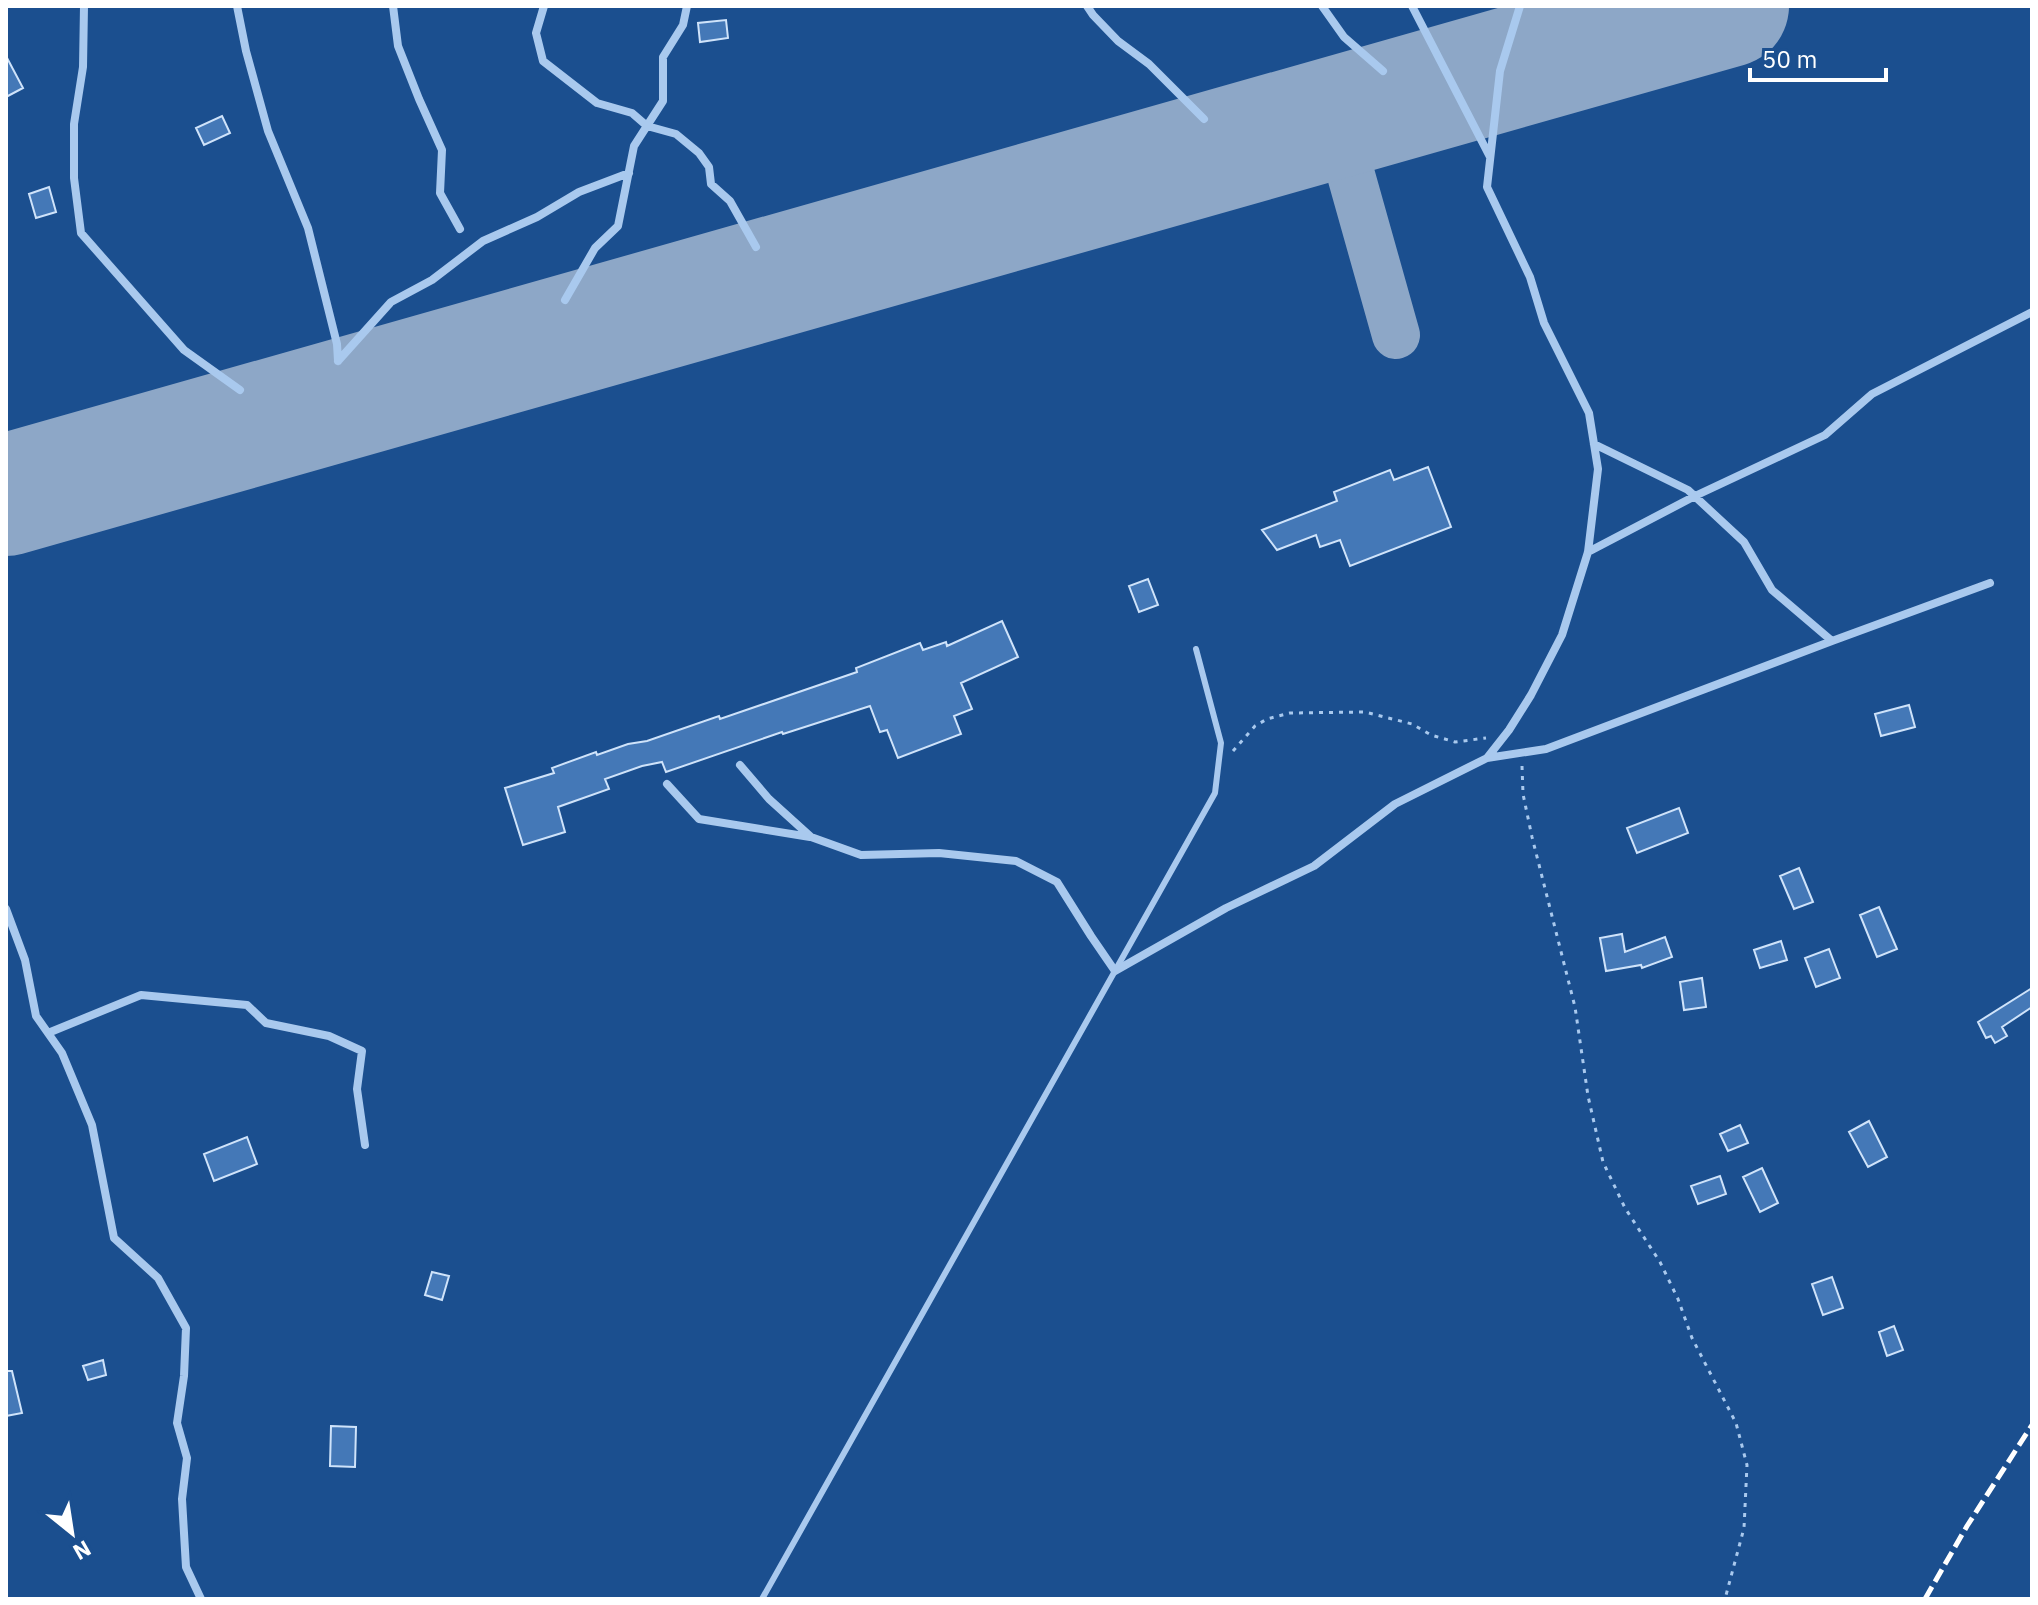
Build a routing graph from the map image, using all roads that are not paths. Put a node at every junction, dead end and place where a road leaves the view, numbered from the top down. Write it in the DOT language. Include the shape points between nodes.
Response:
graph roads {
  1 [pos="84,6"];
  2 [pos="237,6"];
  3 [pos="393,6"];
  4 [pos="544,6"];
  5 [pos="687,6"];
  6 [pos="1087,6"];
  7 [pos="1322,6"];
  8 [pos="1412,6"];
  9 [pos="1520,6"];
  10 [pos="1383,71"];
  11 [pos="1204,119"];
  12 [pos="647,126"];
  13 [pos="1490,158"];
  14 [pos="629,173"];
  15 [pos="460,229"];
  16 [pos="756,247"];
  17 [pos="565,300"];
  18 [pos="2032,312"];
  19 [pos="240,390"];
  20 [pos="1594,444"];
  21 [pos="1695,496"];
  22 [pos="1588,552"];
  23 [pos="1990,583"];
  24 [pos="1832,641"];
  25 [pos="1196,649"];
  26 [pos="1487,758"];
  27 [pos="740,765"];
  28 [pos="667,784"];
  29 [pos="811,837"];
  30 [pos="6,909"];
  31 [pos="1115,971"];
  32 [pos="48,1033"];
  33 [pos="365,1145"];
  34 [pos="201,1599"];
  35 [pos="762,1599"];
  1 -- 19 [label="street" via="83,67 74,124 81,233 184,350"];
  2 -- 14 [label="street" via="268,131 308,228 338,361 391,302 432,280 483,241"];
  3 -- 15 [label="street" via="398,46 442,150 440,193"];
  4 -- 12 [label="street" via="536,33 543,61 597,103 632,113"];
  5 -- 12 [label="street" via="683,25 663,57 663,101"];
  6 -- 11 [label="street"];
  7 -- 10 [label="street" via="1344,37"];
  8 -- 13 [label="street"];
  9 -- 13 [label="street" via="1500,71"];
  12 -- 14 [label="street" via="634,146"];
  12 -- 16 [label="street" via="676,134 699,153 709,167 711,184 730,201"];
  13 -- 20 [label="street" via="1487,187 1589,413"];
  14 -- 17 [label="street" via="618,226 595,248"];
  18 -- 21 [label="street" via="1872,394 1825,435"];
  20 -- 21 [label="street"];
  20 -- 22 [label="street" via="1598,469"];
  21 -- 22 [label="street"];
  21 -- 24 [label="street" via="1744,542 1772,590"];
  22 -- 26 [label="street" via="1562,635 1531,695"];
  23 -- 24 [label="street"];
  24 -- 26 [label="street" via="1546,749"];
  25 -- 31 [label="lane" via="1221,743 1215,793"];
  26 -- 31 [label="street" via="1395,804 1314,866"];
  27 -- 29 [label="street"];
  28 -- 29 [label="street" via="699,819"];
  29 -- 31 [label="street" via="861,855 939,853 1016,861 1057,882"];
  30 -- 32 [label="street" via="25,960 36,1016"];
  31 -- 35 [label="lane"];
  32 -- 33 [label="street" via="141,995 247,1005 266,1023 329,1036 362,1051 357,1089"];
  32 -- 34 [label="street" via="62,1053 92,1125 114,1238 158,1278 186,1328 177,1423 187,1458 182,1499 186,1567"];
}
